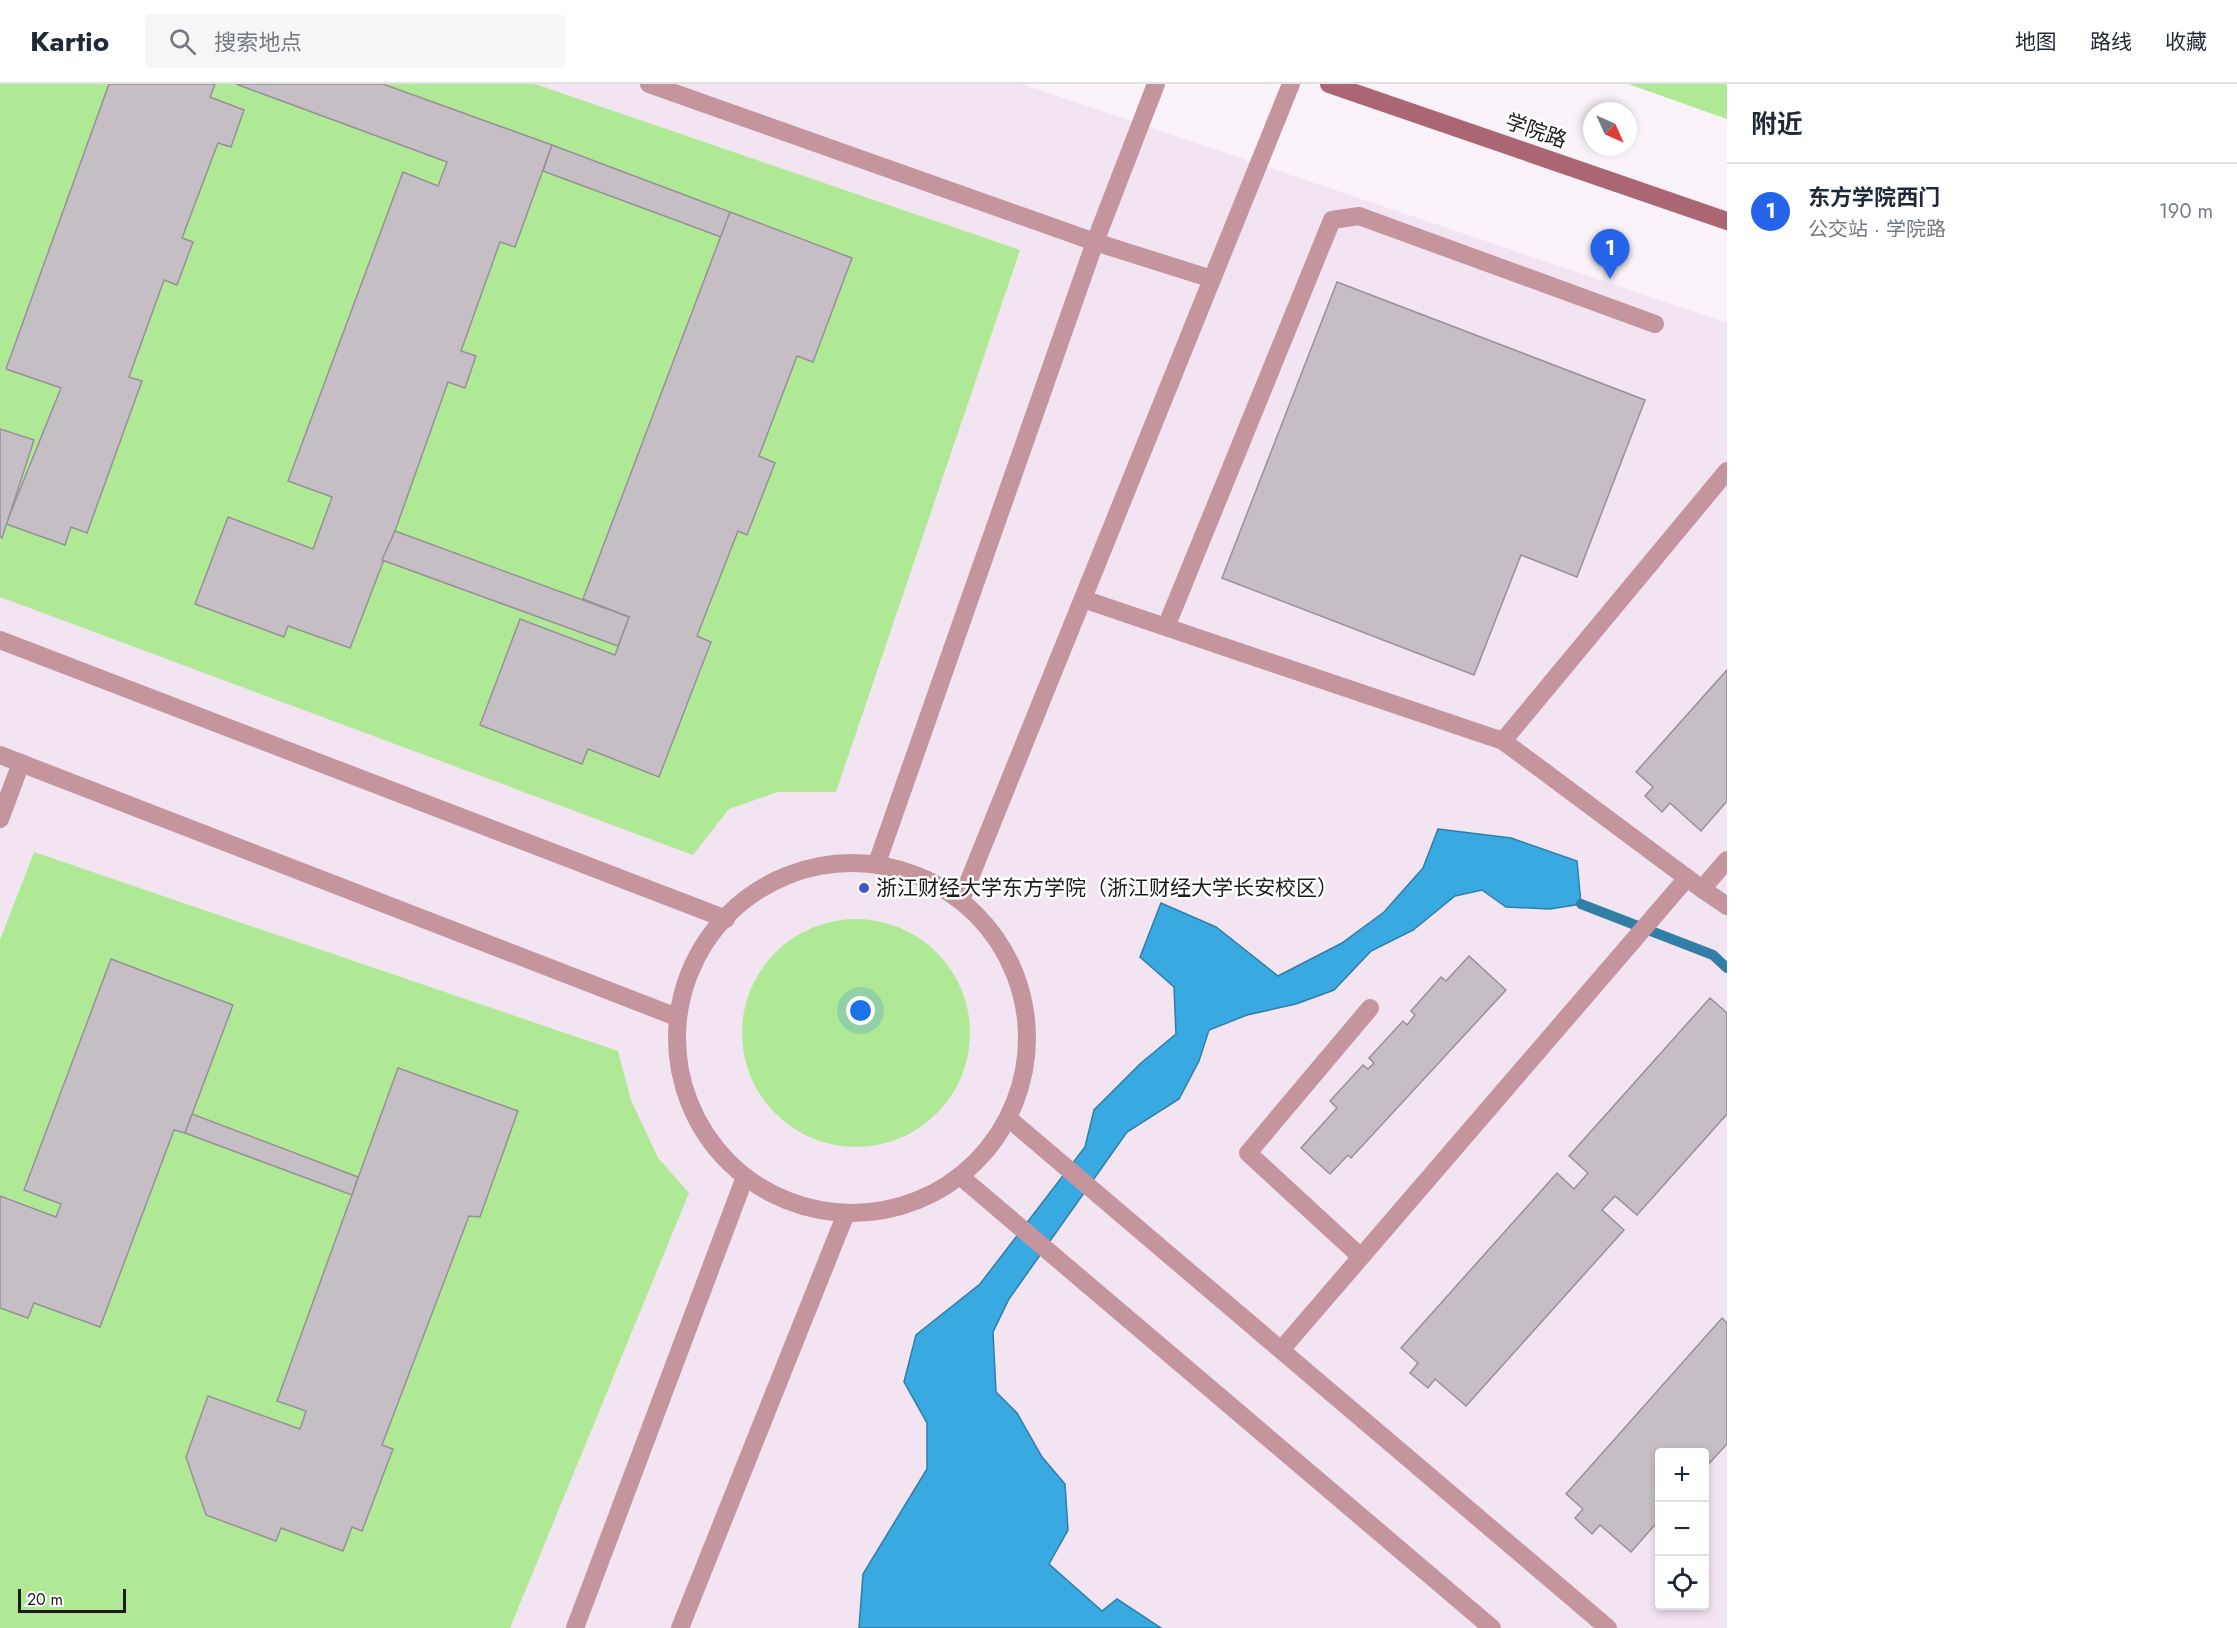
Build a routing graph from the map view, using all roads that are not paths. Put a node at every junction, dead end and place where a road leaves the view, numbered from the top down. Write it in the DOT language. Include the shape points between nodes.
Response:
graph roads {
  1 [pos="649,84"];
  2 [pos="1156,84"];
  3 [pos="1291,84"];
  4 [pos="1329,84"];
  5 [pos="1727,221"];
  6 [pos="1095,242"];
  7 [pos="1212,279"];
  8 [pos="1655,324"];
  9 [pos="1727,471"];
  10 [pos="1083,599"];
  11 [pos="1166,627"];
  12 [pos="0,640"];
  13 [pos="1503,741"];
  14 [pos="0,755"];
  15 [pos="21,763"];
  16 [pos="0,819"];
  17 [pos="1727,860"];
  18 [pos="877,863"];
  19 [pos="1694,884"];
  20 [pos="961,900"];
  21 [pos="1727,906"];
  22 [pos="726,919"];
  23 [pos="1370,1008"];
  24 [pos="674,1016"];
  25 [pos="1008,1118"];
  26 [pos="745,1177"];
  27 [pos="962,1177"];
  28 [pos="845,1216"];
  29 [pos="1361,1257"];
  30 [pos="1281,1350"];
  31 [pos="576,1628"];
  32 [pos="680,1628"];
  33 [pos="1492,1628"];
  34 [pos="1608,1628"];
  1 -- 6 [label="street"];
  2 -- 6 [label="street"];
  3 -- 7 [label="street"];
  4 -- 5 [label="street, 学院路"];
  6 -- 7 [label="street"];
  6 -- 18 [label="street"];
  7 -- 10 [label="street"];
  8 -- 11 [label="street" via="1359,216 1332,220"];
  9 -- 13 [label="street"];
  10 -- 11 [label="street"];
  10 -- 20 [label="street"];
  11 -- 13 [label="street"];
  12 -- 22 [label="street"];
  13 -- 19 [label="street"];
  14 -- 15 [label="street"];
  15 -- 16 [label="street"];
  15 -- 24 [label="street"];
  17 -- 19 [label="street"];
  18 -- 20 [label="street" via="927,878"];
  18 -- 22 [label="street" via="835,863 784,876 739,904"];
  19 -- 21 [label="street"];
  19 -- 29 [label="street" via="1660,909"];
  20 -- 25 [label="street" via="995,935 1017,977 1028,1024 1024,1072"];
  22 -- 24 [label="street" via="704,944"];
  23 -- 29 [label="street" via="1248,1153"];
  24 -- 26 [label="street" via="686,1094 709,1140"];
  25 -- 27 [label="street"];
  25 -- 30 [label="street"];
  26 -- 28 [label="street" via="777,1197"];
  26 -- 31 [label="street"];
  27 -- 28 [label="street" via="932,1194 874,1212"];
  27 -- 33 [label="street"];
  28 -- 32 [label="street"];
  29 -- 30 [label="street"];
  30 -- 34 [label="street"];
}
